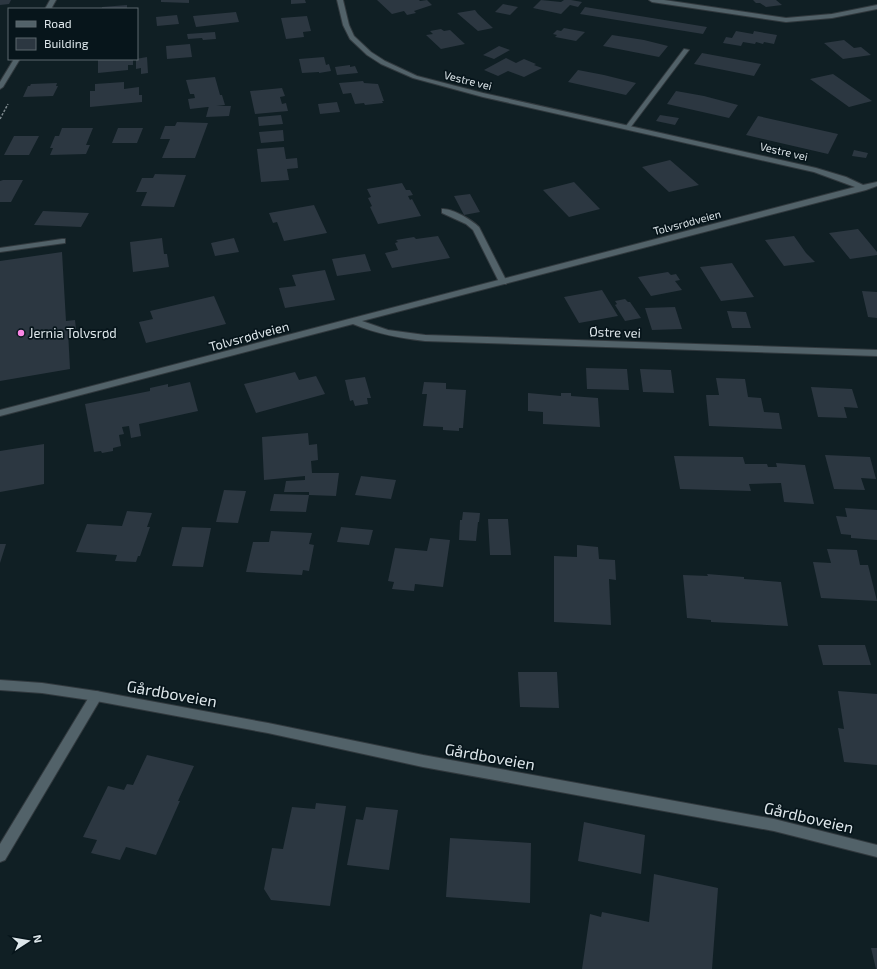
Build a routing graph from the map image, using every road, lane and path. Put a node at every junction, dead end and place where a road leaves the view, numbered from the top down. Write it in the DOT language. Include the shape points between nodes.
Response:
graph roads {
  1 [pos="340,0"];
  2 [pos="652,0"];
  3 [pos="877,7"];
  4 [pos="686,50"];
  5 [pos="16,60"];
  6 [pos="0,87"];
  7 [pos="628,127"];
  8 [pos="877,184"];
  9 [pos="863,188"];
  10 [pos="445,211"];
  11 [pos="62,241"];
  12 [pos="0,250"];
  13 [pos="503,282"];
  14 [pos="355,321"];
  15 [pos="877,353"];
  16 [pos="0,414"];
  17 [pos="0,685"];
  18 [pos="96,696"];
  19 [pos="877,851"];
  20 [pos="0,856"];
  1 -- 7 [label="street, Vestre vei" via="349,33 367,52 396,70 445,86"];
  2 -- 3 [label="street" via="786,20 832,16"];
  4 -- 7 [label="street"];
  5 -- 6 [label="street"];
  7 -- 9 [label="street, Vestre vei" via="816,170 843,178"];
  8 -- 9 [label="street, Tolvsrødveien"];
  9 -- 13 [label="street, Tolvsrødveien"];
  10 -- 13 [label="street" via="469,222 476,229"];
  11 -- 12 [label="street"];
  13 -- 14 [label="street, Tolvsrødveien"];
  14 -- 15 [label="street, Østre vei" via="378,331 402,336 552,344"];
  14 -- 16 [label="street, Tolvsrødveien"];
  17 -- 18 [label="street, Gårdboveien"];
  18 -- 19 [label="street, Gårdboveien" via="268,728 423,761 774,825"];
  18 -- 20 [label="street"];
}
